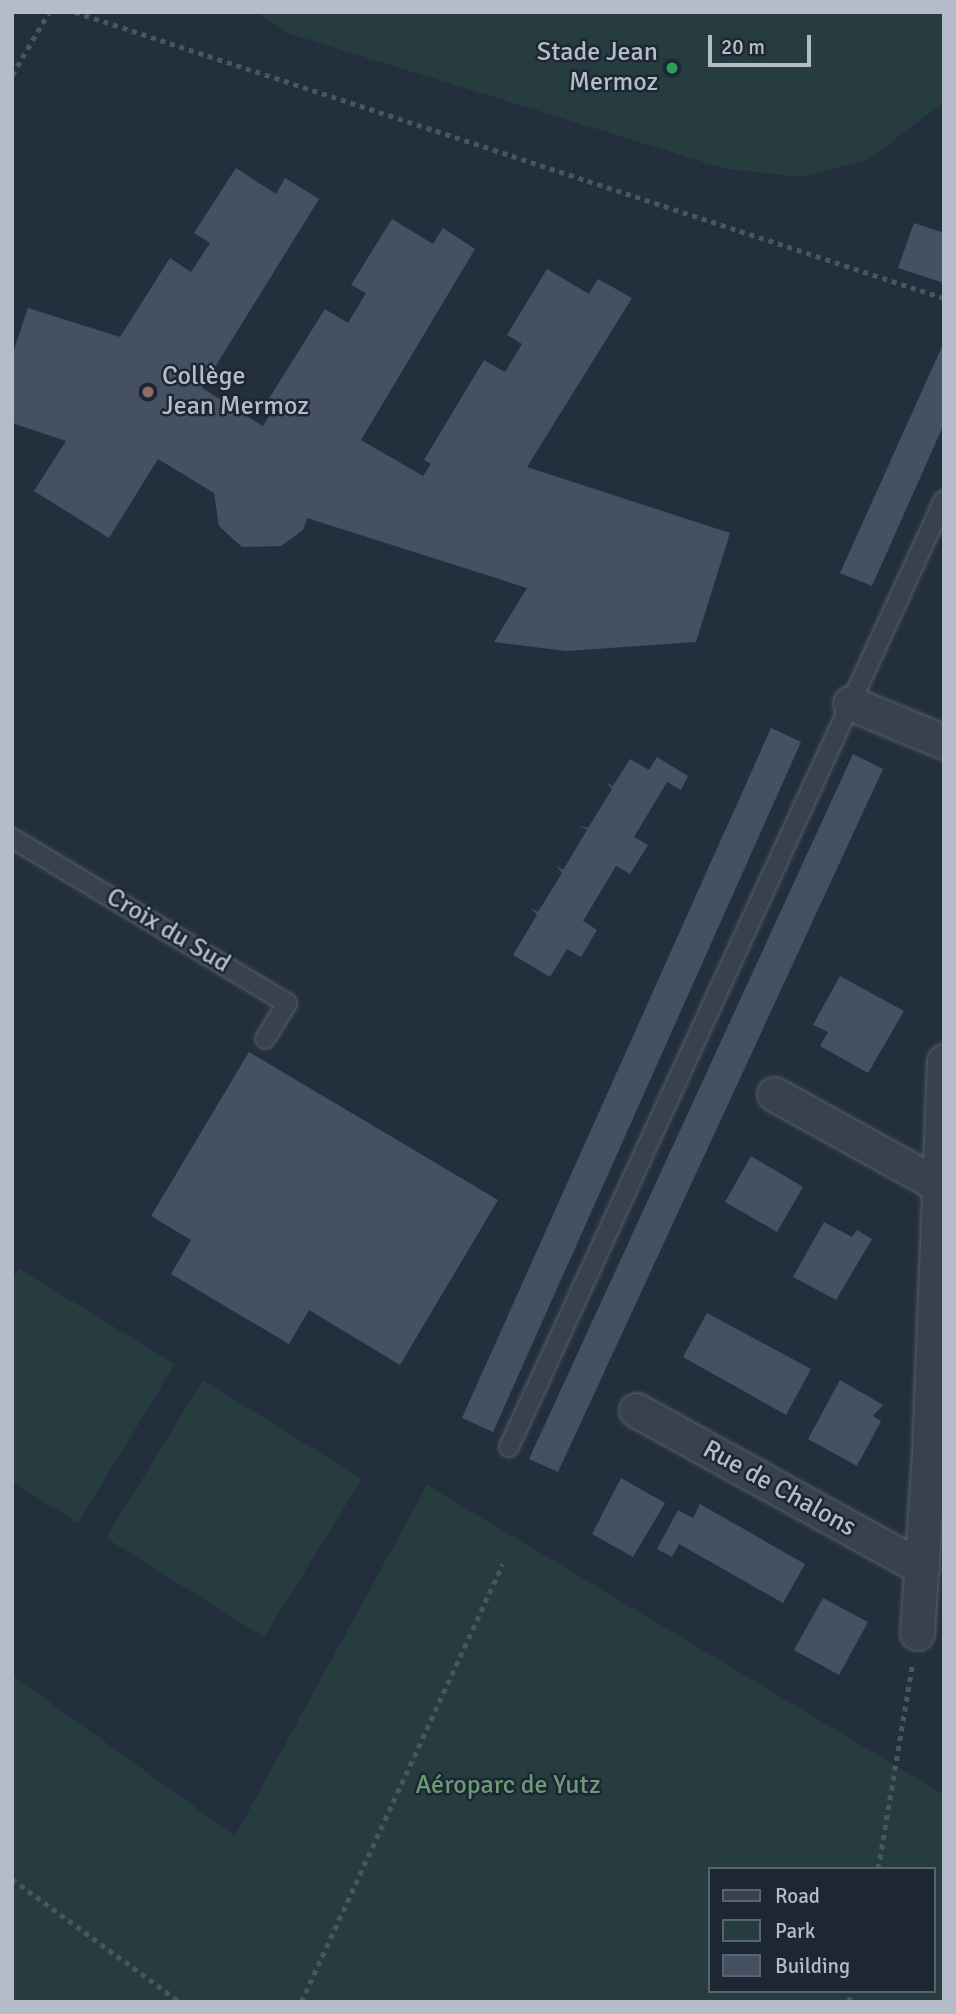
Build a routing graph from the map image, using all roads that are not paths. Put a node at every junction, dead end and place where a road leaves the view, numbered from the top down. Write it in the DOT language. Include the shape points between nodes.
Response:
graph roads {
  1 [pos="944,500"];
  2 [pos="850,703"];
  3 [pos="944,742"];
  4 [pos="12,838"];
  5 [pos="265,1039"];
  6 [pos="944,1061"];
  7 [pos="774,1094"];
  8 [pos="937,1184"];
  9 [pos="636,1410"];
  10 [pos="509,1447"];
  11 [pos="937,1460"];
  12 [pos="922,1568"];
  13 [pos="917,1633"];
  1 -- 2 [label="lane"];
  2 -- 3 [label="street"];
  2 -- 10 [label="lane"];
  4 -- 5 [label="lane, Croix du Sud" via="287,1003"];
  6 -- 8 [label="street"];
  7 -- 8 [label="street"];
  8 -- 11 [label="street"];
  9 -- 12 [label="street, Rue de Chalons"];
  11 -- 12 [label="street"];
  12 -- 13 [label="street"];
}
